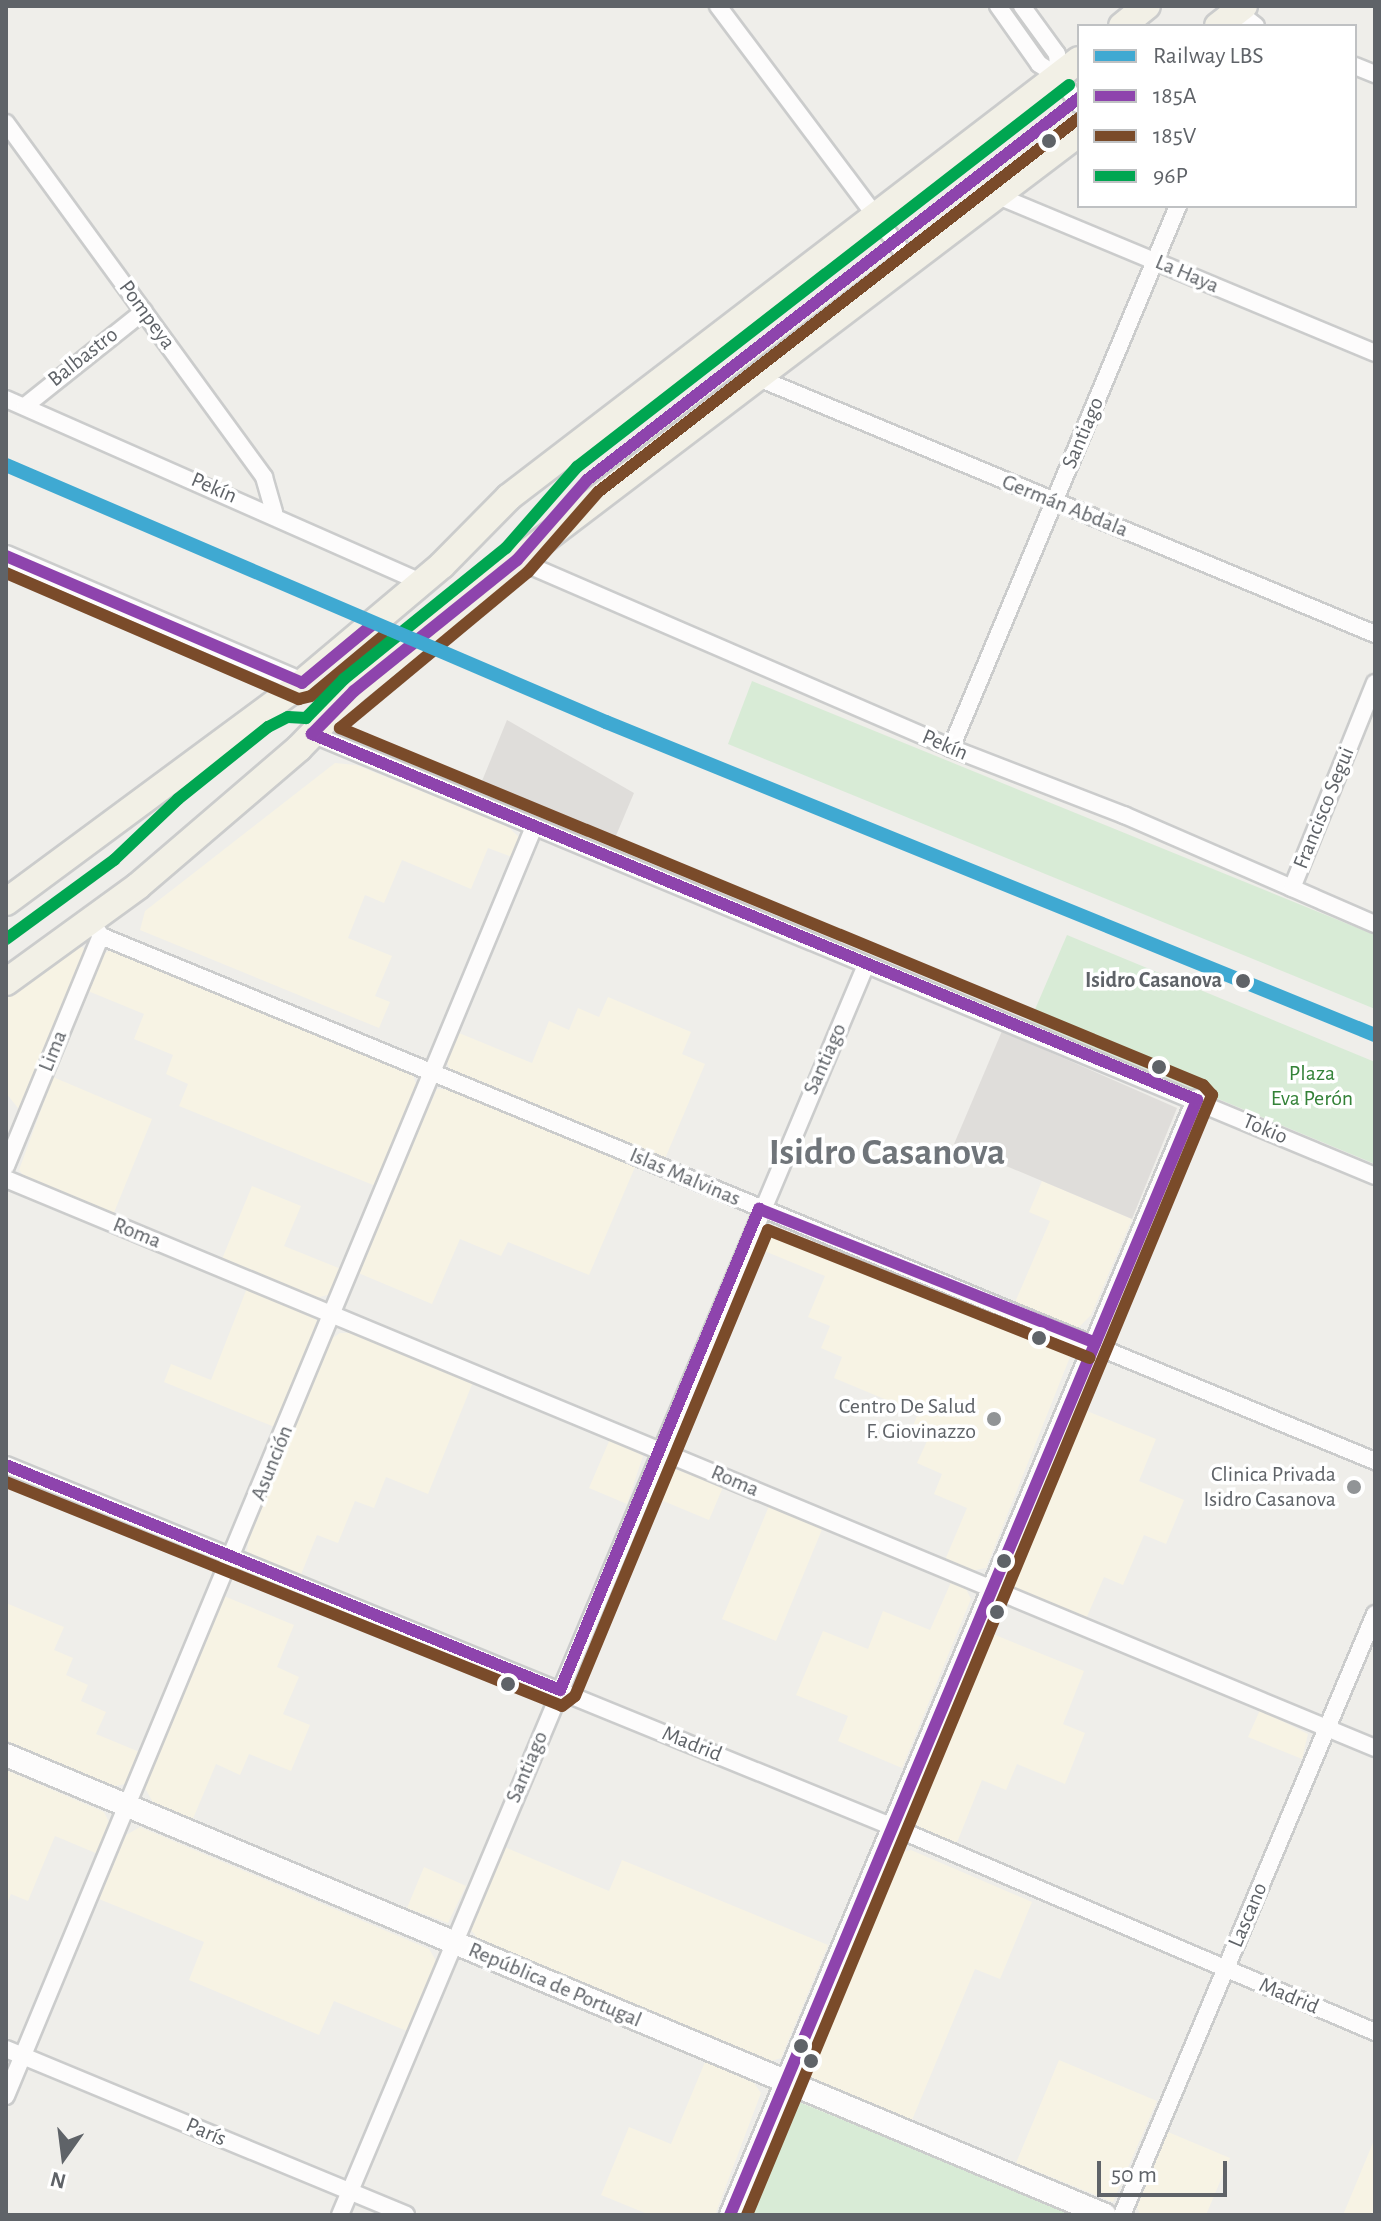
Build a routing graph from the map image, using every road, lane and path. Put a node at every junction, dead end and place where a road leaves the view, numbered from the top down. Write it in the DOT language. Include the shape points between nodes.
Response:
graph roads {
  1 [pos="718,6"];
  2 [pos="998,6"];
  3 [pos="1022,6"];
  4 [pos="1147,6"];
  5 [pos="1124,24"];
  6 [pos="1069,69"];
  7 [pos="1077,98"];
  8 [pos="6,123"];
  9 [pos="1077,135"];
  10 [pos="998,196"];
  11 [pos="1177,208"];
  12 [pos="874,215"];
  13 [pos="1155,260"];
  14 [pos="911,263"];
  15 [pos="144,311"];
  16 [pos="1375,353"];
  17 [pos="756,377"];
  18 [pos="6,399"];
  19 [pos="25,406"];
  20 [pos="1055,501"];
  21 [pos="274,513"];
  22 [pos="6,556"];
  23 [pos="517,560"];
  24 [pos="420,582"];
  25 [pos="1375,634"];
  26 [pos="302,683"];
  27 [pos="1375,683"];
  28 [pos="312,734"];
  29 [pos="951,748"];
  30 [pos="534,827"];
  31 [pos="1292,888"];
  32 [pos="10,892"];
  33 [pos="1375,924"];
  34 [pos="96,928"];
  35 [pos="865,967"];
  36 [pos="6,982"];
  37 [pos="432,1070"];
  38 [pos="1197,1100"];
  39 [pos="6,1166"];
  40 [pos="1375,1176"];
  41 [pos="6,1179"];
  42 [pos="759,1209"];
  43 [pos="333,1313"];
  44 [pos="1095,1343"];
  45 [pos="661,1450"];
  46 [pos="1375,1461"];
  47 [pos="6,1465"];
  48 [pos="234,1558"];
  49 [pos="992,1589"];
  50 [pos="1375,1614"];
  51 [pos="560,1690"];
  52 [pos="1328,1728"];
  53 [pos="1375,1748"];
  54 [pos="6,1755"];
  55 [pos="129,1806"];
  56 [pos="893,1827"];
  57 [pos="453,1942"];
  58 [pos="1225,1968"];
  59 [pos="1375,2032"];
  60 [pos="6,2049"];
  61 [pos="23,2056"];
  62 [pos="783,2082"];
  63 [pos="6,2096"];
  64 [pos="350,2192"];
  65 [pos="340,2215"];
  66 [pos="406,2215"];
  67 [pos="730,2215"];
  68 [pos="1105,2215"];
  69 [pos="1122,2215"];
  1 -- 12 [label="street"];
  2 -- 6 [label="street" via="1039,64"];
  3 -- 6 [label="street"];
  4 -- 5 [label="highway"];
  6 -- 7 [label="street"];
  6 -- 12 [label="highway"];
  8 -- 15 [label="street, Pompeya"];
  9 -- 10 [label="highway"];
  10 -- 13 [label="street, La Haya"];
  10 -- 14 [label="highway"];
  11 -- 13 [label="street, Santiago"];
  12 -- 14 [label="street"];
  12 -- 24 [label="highway" via="509,497"];
  13 -- 16 [label="street, La Haya"];
  13 -- 20 [label="street, Santiago"];
  14 -- 17 [label="highway"];
  15 -- 19 [label="street, Balbastro"];
  15 -- 21 [label="street, Pompeya" via="264,477"];
  17 -- 20 [label="street, Germán Abdala"];
  17 -- 23 [label="highway"];
  18 -- 19 [label="street, Pekín"];
  19 -- 21 [label="street, Pekín"];
  20 -- 25 [label="street, Germán Abdala"];
  20 -- 29 [label="street, Santiago"];
  21 -- 24 [label="street, Pekín"];
  22 -- 26 [label="street"];
  23 -- 28 [label="highway" via="354,691"];
  23 -- 29 [label="street, Pekín"];
  24 -- 26 [label="highway"];
  26 -- 32 [label="highway"];
  27 -- 31 [label="street, Francisco Segui"];
  28 -- 30 [label="street, Tokio"];
  28 -- 34 [label="highway"];
  29 -- 31 [label="street, Pekín"];
  30 -- 35 [label="street, Tokio"];
  30 -- 37 [label="street, Asunción"];
  31 -- 33 [label="street, Pekín"];
  34 -- 36 [label="highway"];
  34 -- 37 [label="street, Islas Malvinas"];
  34 -- 39 [label="street, Lima"];
  35 -- 38 [label="street, Tokio"];
  35 -- 42 [label="street, Santiago"];
  37 -- 42 [label="street, Islas Malvinas"];
  37 -- 43 [label="street, Asunción"];
  38 -- 40 [label="street, Tokio"];
  38 -- 44 [label="street"];
  41 -- 43 [label="street, Roma"];
  42 -- 44 [label="street, Islas Malvinas"];
  42 -- 45 [label="street, Santiago"];
  43 -- 45 [label="street, Roma"];
  43 -- 48 [label="street, Asunción"];
  44 -- 46 [label="street, Islas Malvinas"];
  44 -- 49 [label="street"];
  45 -- 49 [label="street, Roma"];
  45 -- 51 [label="street, Santiago"];
  47 -- 48 [label="street, Madrid"];
  48 -- 51 [label="street, Madrid"];
  48 -- 55 [label="street, Asunción"];
  49 -- 52 [label="street, Roma"];
  49 -- 56 [label="street"];
  50 -- 52 [label="street, Lascano"];
  51 -- 56 [label="street, Madrid"];
  51 -- 57 [label="street, Santiago"];
  52 -- 53 [label="street, Roma"];
  52 -- 58 [label="street, Lascano"];
  54 -- 55 [label="main road, República de Portugal"];
  55 -- 57 [label="main road, República de Portugal"];
  55 -- 61 [label="street, Asunción"];
  56 -- 58 [label="street, Madrid"];
  56 -- 62 [label="street"];
  57 -- 62 [label="main road, República de Portugal"];
  57 -- 64 [label="street, Santiago"];
  58 -- 59 [label="street, Madrid"];
  58 -- 69 [label="street, Lascano"];
  60 -- 61 [label="street, París"];
  61 -- 63 [label="street, Asunción"];
  61 -- 64 [label="street, París"];
  62 -- 67 [label="street"];
  62 -- 68 [label="main road, República de Portugal"];
  64 -- 65 [label="street, Santiago"];
  64 -- 66 [label="street, París"];
}
